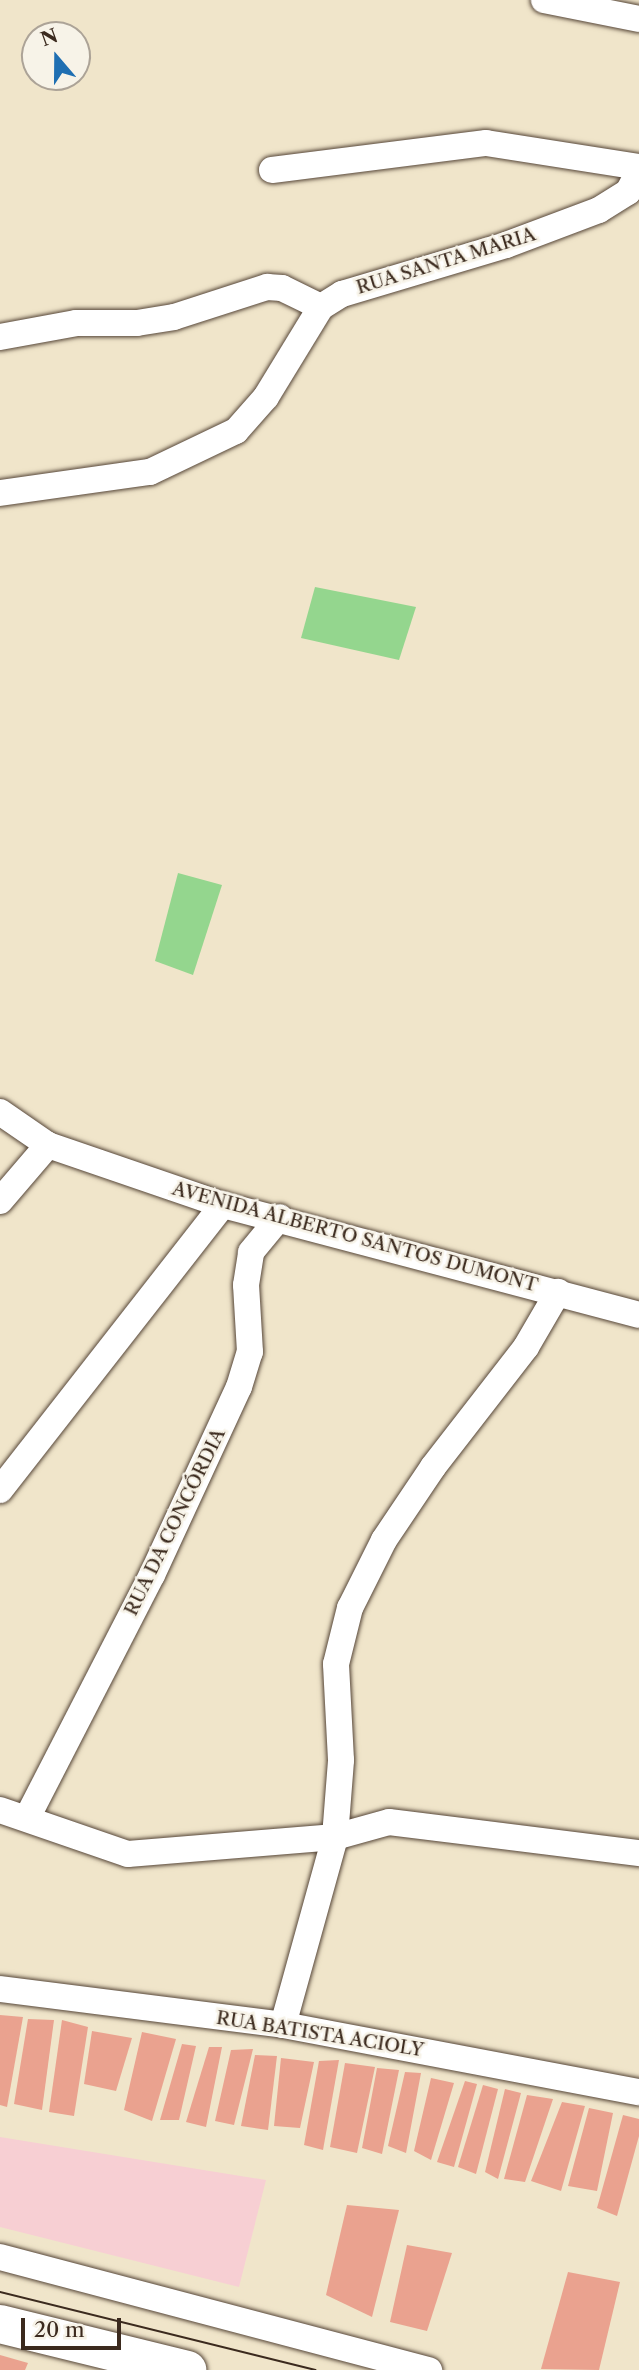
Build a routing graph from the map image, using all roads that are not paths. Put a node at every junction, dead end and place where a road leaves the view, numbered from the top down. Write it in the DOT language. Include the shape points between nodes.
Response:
graph roads {
  1 [pos="544,0"];
  2 [pos="639,19"];
  3 [pos="639,169"];
  4 [pos="272,170"];
  5 [pos="321,307"];
  6 [pos="0,337"];
  7 [pos="0,493"];
  8 [pos="0,1112"];
  9 [pos="48,1145"];
  10 [pos="0,1201"];
  11 [pos="223,1205"];
  12 [pos="280,1217"];
  13 [pos="558,1292"];
  14 [pos="639,1315"];
  15 [pos="0,1490"];
  16 [pos="0,1810"];
  17 [pos="27,1818"];
  18 [pos="335,1837"];
  19 [pos="638,1847"];
  20 [pos="0,1989"];
  21 [pos="283,2025"];
  22 [pos="639,2092"];
  23 [pos="0,2257"];
  24 [pos="0,2324"];
  25 [pos="185,2370"];
  26 [pos="429,2370"];
  1 -- 2 [label="street"];
  3 -- 4 [label="street" via="485,143"];
  3 -- 5 [label="street, RUA SANTA MARIA" via="628,192 600,210 506,245 354,290"];
  5 -- 6 [label="street" via="282,288 267,287 174,317 137,323 76,323"];
  5 -- 7 [label="street" via="266,397 236,432 150,472"];
  8 -- 9 [label="street, AVENIDA ALBERTO SANTOS DUMONT"];
  9 -- 10 [label="street"];
  9 -- 11 [label="street, AVENIDA ALBERTO SANTOS DUMONT"];
  11 -- 12 [label="street, AVENIDA ALBERTO SANTOS DUMONT"];
  11 -- 15 [label="street"];
  12 -- 13 [label="street, AVENIDA ALBERTO SANTOS DUMONT"];
  12 -- 17 [label="street, RUA DA CONCÓRDIA" via="251,1252 246,1285 250,1352 234,1399 164,1552"];
  13 -- 14 [label="street, AVENIDA ALBERTO SANTOS DUMONT"];
  13 -- 18 [label="street" via="526,1347 433,1467 384,1540 350,1608 336,1664 341,1760"];
  16 -- 17 [label="street"];
  17 -- 18 [label="street" via="128,1854"];
  18 -- 19 [label="street" via="389,1822"];
  18 -- 21 [label="street"];
  20 -- 21 [label="street, RUA BATISTA ACIOLY"];
  21 -- 22 [label="street, RUA BATISTA ACIOLY"];
  23 -- 26 [label="street"];
  24 -- 25 [label="main road"];
}
